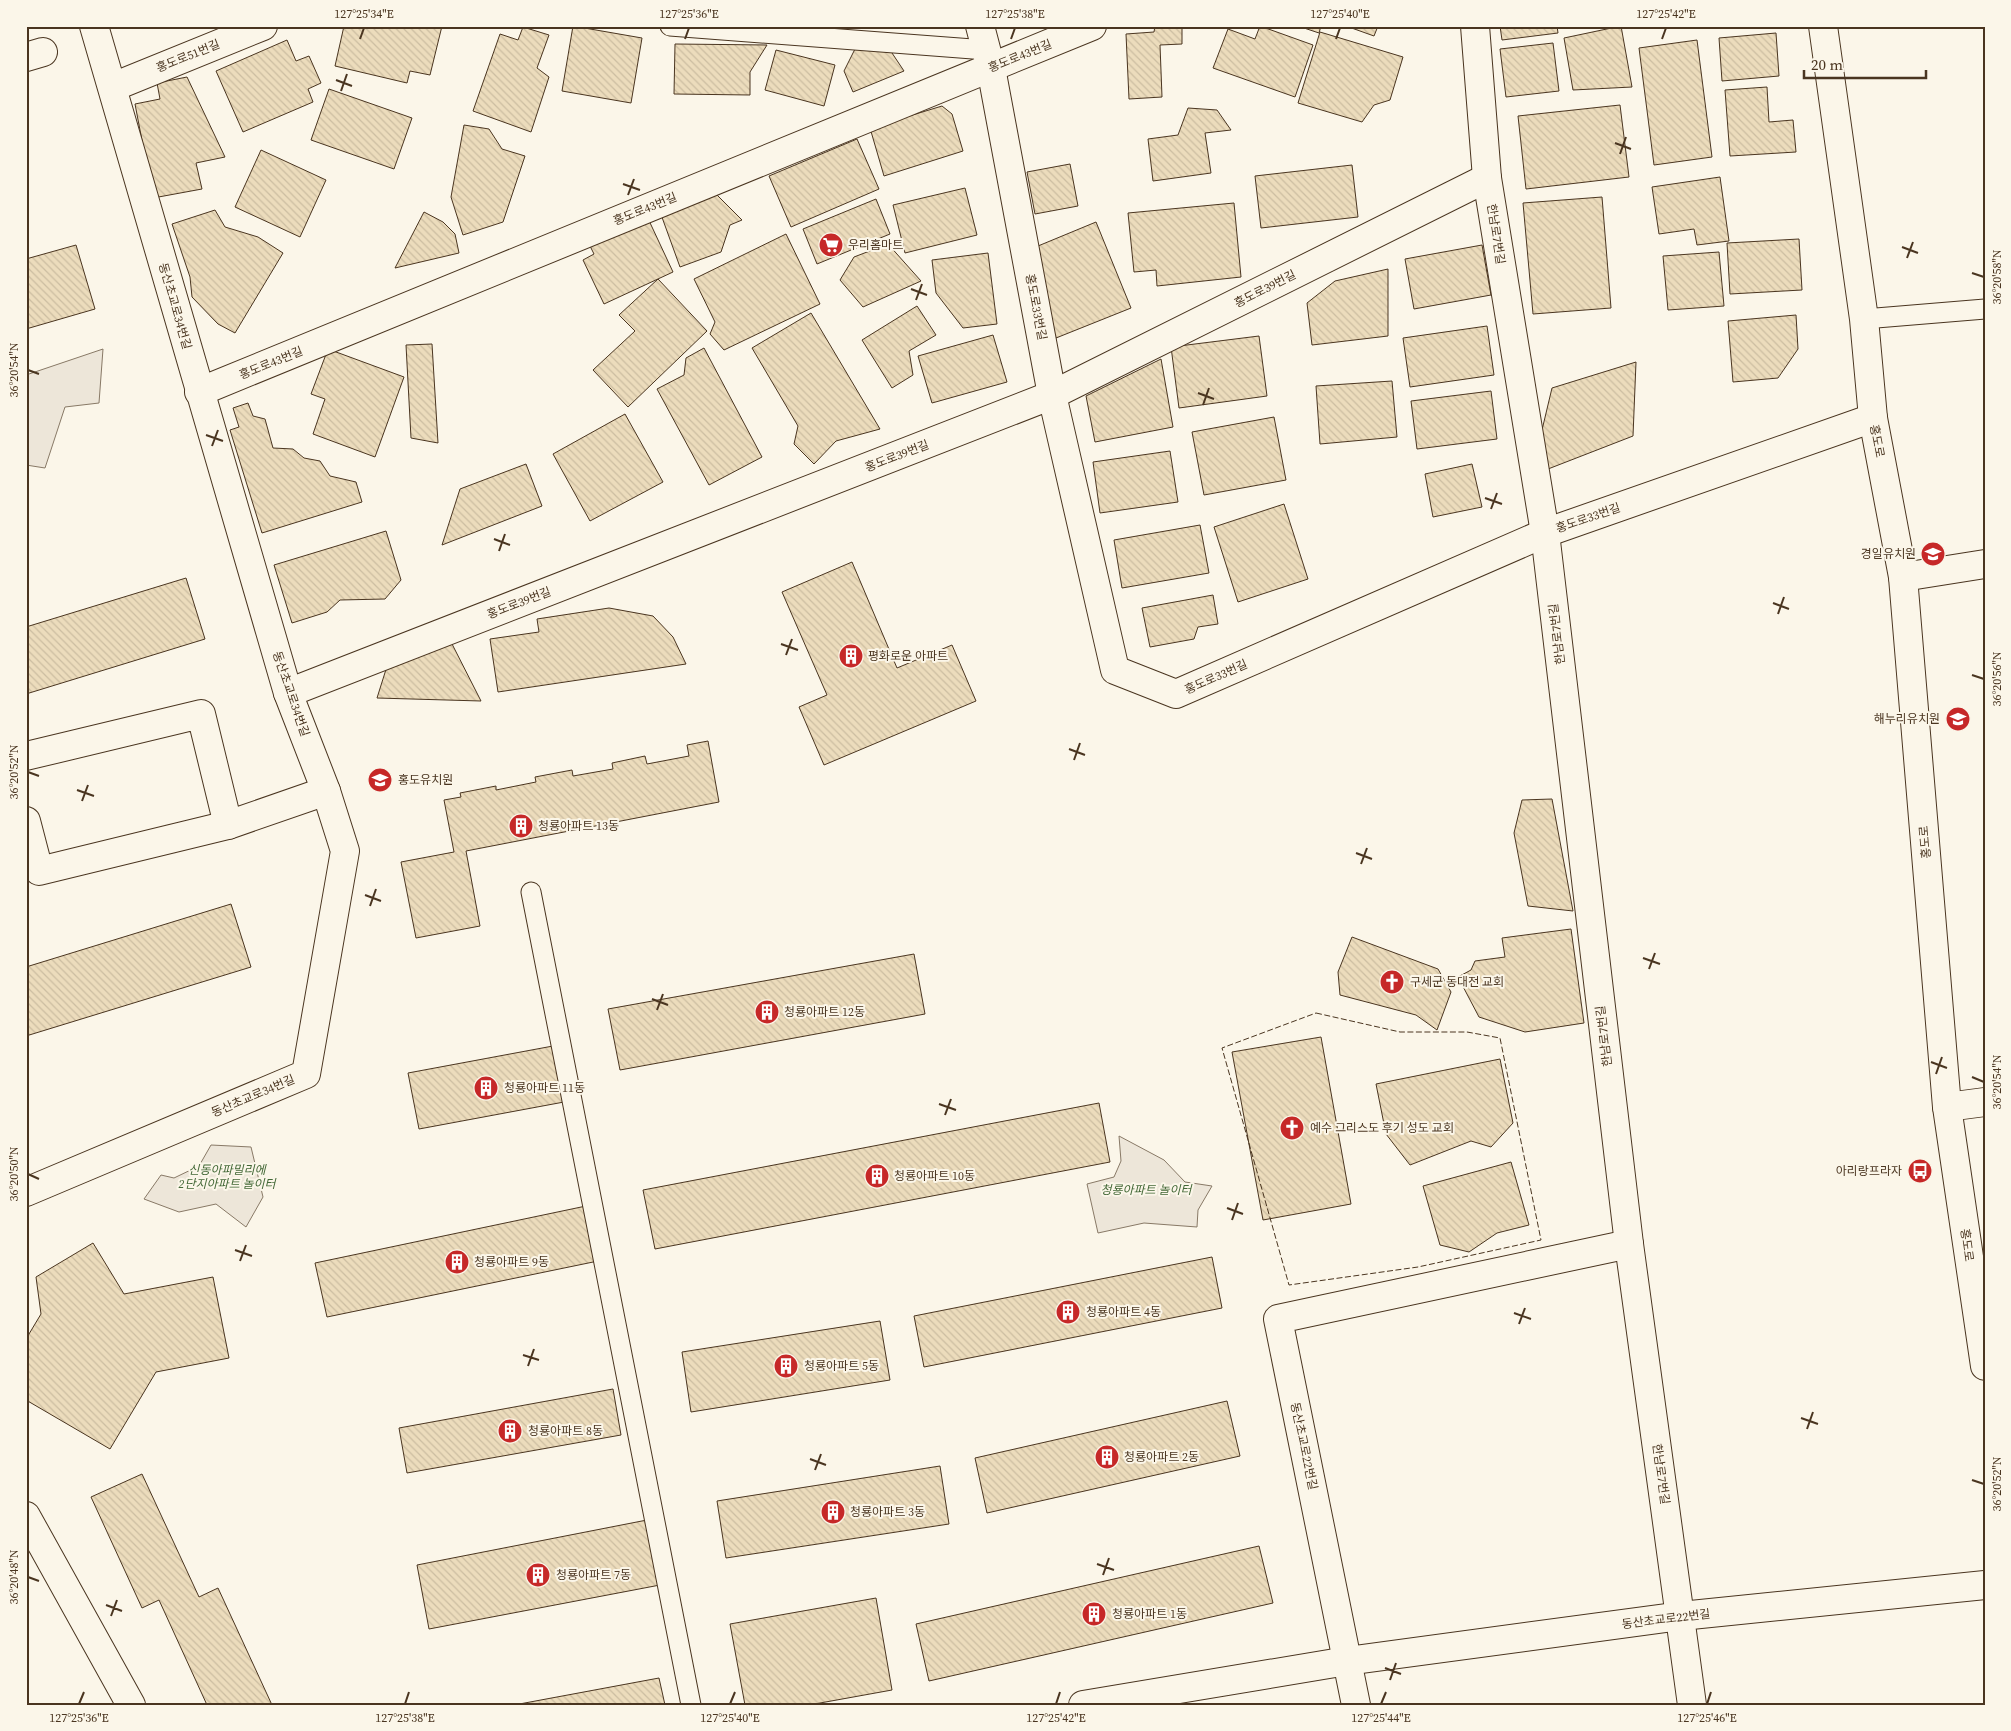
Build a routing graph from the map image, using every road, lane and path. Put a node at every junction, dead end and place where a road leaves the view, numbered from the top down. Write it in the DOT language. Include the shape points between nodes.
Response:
graph roads {
  1 [pos="94,26"];
  2 [pos="263,26"];
  3 [pos="670,26"];
  4 [pos="1092,26"];
  5 [pos="1475,26"];
  6 [pos="1823,26"];
  7 [pos="985,48"];
  8 [pos="113,87"];
  9 [pos="1487,178"];
  10 [pos="1985,309"];
  11 [pos="1864,319"];
  12 [pos="199,392"];
  13 [pos="1052,395"];
  14 [pos="1873,418"];
  15 [pos="1545,533"];
  16 [pos="1985,564"];
  17 [pos="1903,577"];
  18 [pos="288,693"];
  19 [pos="26,756"];
  20 [pos="326,791"];
  21 [pos="26,821"];
  22 [pos="228,825"];
  23 [pos="32,873"];
  24 [pos="531,892"];
  25 [pos="1985,1102"];
  26 [pos="1946,1107"];
  27 [pos="26,1192"];
  28 [pos="1629,1244"];
  29 [pos="1985,1366"];
  30 [pos="26,1516"];
  31 [pos="1985,1585"];
  32 [pos="1681,1616"];
  33 [pos="1348,1661"];
  34 [pos="131,1705"];
  35 [pos="691,1705"];
  36 [pos="1082,1705"];
  37 [pos="1356,1705"];
  38 [pos="1692,1705"];
  1 -- 8 [label="street, 동산초교로34번길"];
  2 -- 8 [label="street, 홍도로51번길"];
  3 -- 7 [label="lane"];
  4 -- 7 [label="street, 홍도로43번길"];
  5 -- 9 [label="street, 한남로7번길"];
  6 -- 11 [label="street, 홍도로"];
  7 -- 12 [label="street, 홍도로43번길"];
  7 -- 13 [label="street, 홍도로33번길"];
  8 -- 12 [label="street, 동산초교로34번길"];
  9 -- 13 [label="street, 홍도로39번길"];
  9 -- 15 [label="street, 한남로7번길"];
  10 -- 11 [label="lane"];
  11 -- 14 [label="street, 홍도로"];
  12 -- 18 [label="street, 동산초교로34번길"];
  13 -- 15 [label="street, 홍도로33번길" via="1115,670 1176,694"];
  13 -- 18 [label="street, 홍도로39번길"];
  14 -- 15 [label="street, 홍도로33번길"];
  14 -- 17 [label="street, 홍도로"];
  15 -- 28 [label="street, 한남로7번길"];
  16 -- 17 [label="street"];
  17 -- 26 [label="street, 홍도로"];
  18 -- 20 [label="street, 동산초교로34번길"];
  19 -- 22 [label="street" via="201,714"];
  20 -- 22 [label="street"];
  20 -- 27 [label="street, 동산초교로34번길" via="345,851 306,1074"];
  21 -- 23 [label="street"];
  22 -- 23 [label="street"];
  24 -- 35 [label="lane"];
  25 -- 26 [label="street"];
  26 -- 29 [label="street, 홍도로"];
  28 -- 32 [label="street, 한남로7번길"];
  28 -- 33 [label="street, 동산초교로22번길" via="1278,1319"];
  30 -- 34 [label="street"];
  31 -- 32 [label="street, 동산초교로22번길"];
  32 -- 33 [label="street, 동산초교로22번길"];
  32 -- 38 [label="street, 한남로7번길"];
  33 -- 36 [label="street, 동산초교로22번길"];
  33 -- 37 [label="street"];
}
